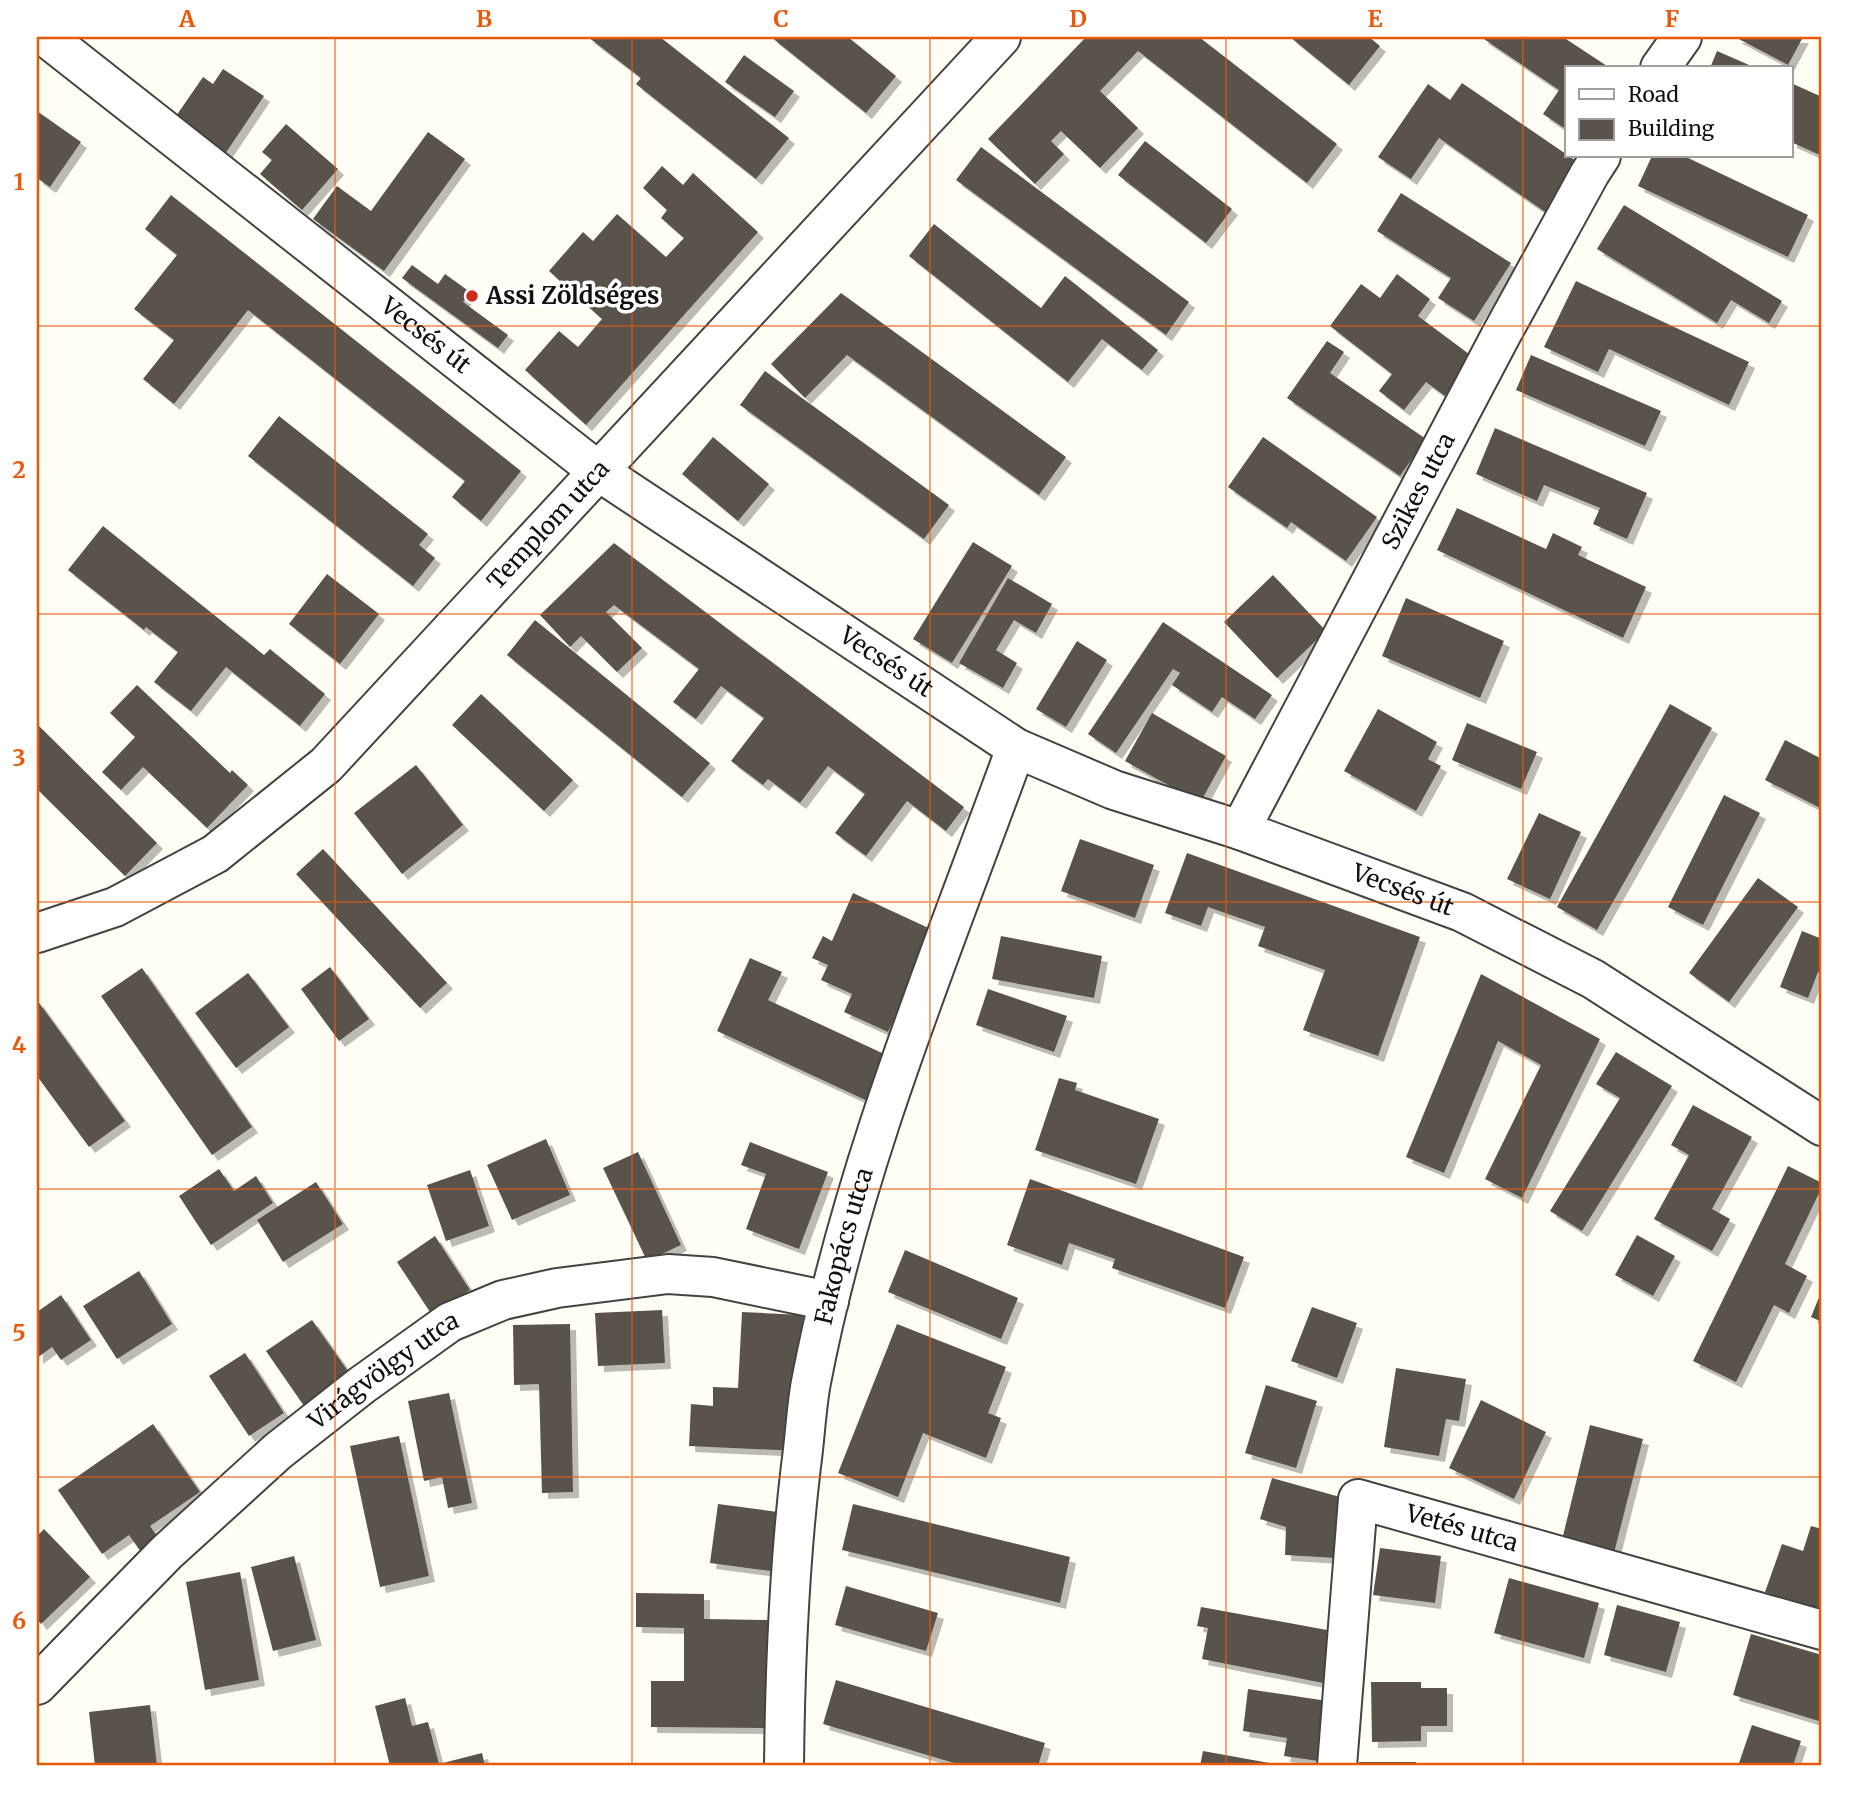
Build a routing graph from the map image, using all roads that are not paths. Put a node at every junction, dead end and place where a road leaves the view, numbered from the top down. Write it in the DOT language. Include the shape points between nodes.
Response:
graph roads {
  1 [pos="46,37"];
  2 [pos="1002,37"];
  3 [pos="1682,37"];
  4 [pos="1661,66"];
  5 [pos="1600,158"];
  6 [pos="598,471"];
  7 [pos="1016,748"];
  8 [pos="1240,830"];
  9 [pos="37,933"];
  10 [pos="1822,1126"];
  11 [pos="828,1301"];
  12 [pos="1822,1630"];
  13 [pos="37,1685"];
  14 [pos="783,1766"];
  15 [pos="1337,1766"];
  1 -- 6 [label="street, Vecsés út"];
  2 -- 6 [label="street, Templom utca"];
  3 -- 4 [label="street"];
  5 -- 8 [label="street, Szikes utca"];
  6 -- 7 [label="street, Vecsés út"];
  6 -- 9 [label="street, Templom utca" via="326,765 215,854 115,907"];
  7 -- 8 [label="street, Vecsés út" via="1114,790"];
  7 -- 11 [label="street, Fakopács utca" via="888,1100"];
  8 -- 10 [label="street, Vecsés út" via="1474,918 1593,979"];
  11 -- 13 [label="street, Virágvölgy utca" via="713,1277 668,1274 557,1287 503,1300 450,1322 278,1451 166,1553"];
  11 -- 14 [label="street, Fakopács utca" via="811,1385 797,1502 785,1655"];
  12 -- 15 [label="street, Vetés utca" via="1358,1499"];
}
